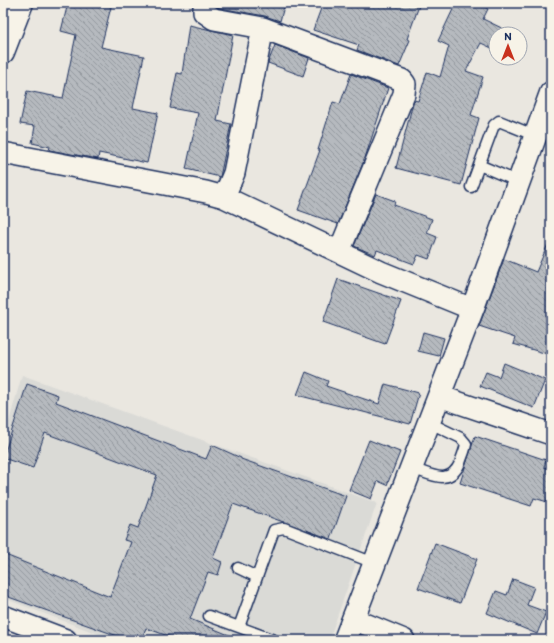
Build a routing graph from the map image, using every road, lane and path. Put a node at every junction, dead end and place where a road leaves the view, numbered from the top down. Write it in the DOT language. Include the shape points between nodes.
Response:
graph roads {
  1 [pos="22,3"];
  2 [pos="204,3"];
  3 [pos="263,28"];
  4 [pos="3,52"];
  5 [pos="551,93"];
  6 [pos="536,136"];
  7 [pos="3,153"];
  8 [pos="479,165"];
  9 [pos="520,182"];
  10 [pos="471,187"];
  11 [pos="224,197"];
  12 [pos="339,252"];
  13 [pos="472,309"];
  14 [pos="439,396"];
  15 [pos="428,422"];
  16 [pos="551,434"];
  17 [pos="411,468"];
  18 [pos="374,563"];
  19 [pos="238,568"];
  20 [pos="257,577"];
  21 [pos="3,616"];
  22 [pos="208,616"];
  23 [pos="353,618"];
  24 [pos="239,627"];
  25 [pos="66,640"];
  26 [pos="274,640"];
  27 [pos="345,640"];
  28 [pos="404,640"];
  1 -- 4 [label="main road"];
  2 -- 3 [label="street" via="204,12 214,20"];
  3 -- 11 [label="street" via="234,173"];
  3 -- 12 [label="street" via="402,80 405,84 404,94"];
  5 -- 6 [label="main road"];
  6 -- 8 [label="lane" via="498,121 494,125"];
  6 -- 9 [label="main road"];
  7 -- 11 [label="street"];
  8 -- 9 [label="lane"];
  8 -- 10 [label="lane"];
  9 -- 13 [label="main road"];
  11 -- 12 [label="street"];
  12 -- 13 [label="street"];
  13 -- 14 [label="main road"];
  14 -- 15 [label="main road"];
  14 -- 16 [label="street"];
  15 -- 17 [label="main road"];
  15 -- 17 [label="lane" via="461,438 466,444 465,450 455,473 447,477"];
  17 -- 18 [label="main road"];
  18 -- 20 [label="lane" via="284,528 278,528 274,530"];
  18 -- 23 [label="main road"];
  19 -- 20 [label="lane"];
  20 -- 24 [label="lane"];
  21 -- 25 [label="street"];
  22 -- 24 [label="lane"];
  23 -- 27 [label="main road"];
  23 -- 28 [label="street"];
  24 -- 26 [label="lane"];
}
